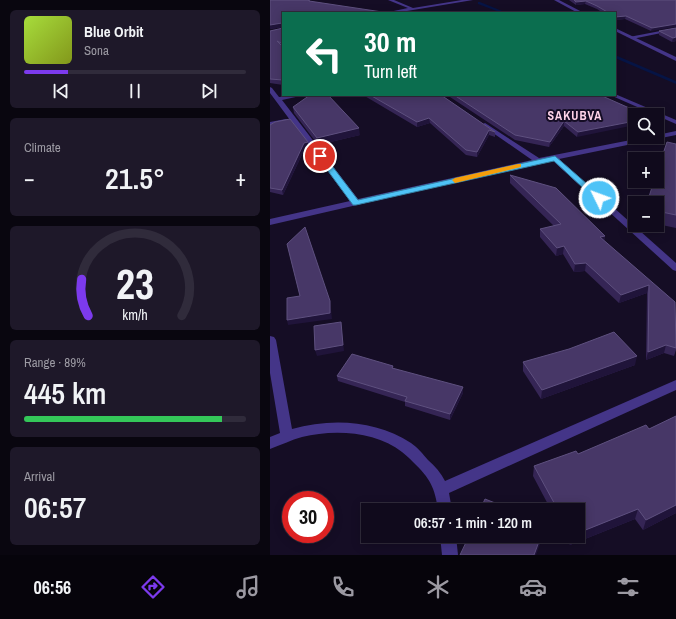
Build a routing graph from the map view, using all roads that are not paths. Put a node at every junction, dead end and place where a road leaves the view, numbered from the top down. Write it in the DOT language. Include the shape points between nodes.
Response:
graph roads {
  1 [pos="390,0"];
  2 [pos="472,0"];
  3 [pos="556,0"];
  4 [pos="412,9"];
  5 [pos="392,12"];
  6 [pos="420,12"];
  7 [pos="580,12"];
  8 [pos="616,29"];
  9 [pos="676,29"];
  10 [pos="632,37"];
  11 [pos="676,59"];
  12 [pos="270,88"];
  13 [pos="296,96"];
  14 [pos="615,96"];
  15 [pos="278,99"];
  16 [pos="294,120"];
  17 [pos="480,122"];
  18 [pos="676,122"];
  19 [pos="270,124"];
  20 [pos="676,133"];
  21 [pos="555,158"];
  22 [pos="538,162"];
  23 [pos="356,203"];
  24 [pos="270,222"];
  25 [pos="676,268"];
  26 [pos="270,340"];
  27 [pos="676,385"];
  28 [pos="287,435"];
  29 [pos="270,443"];
  30 [pos="443,489"];
  31 [pos="444,503"];
  32 [pos="449,543"];
  33 [pos="450,555"];
  1 -- 4 [label="street"];
  2 -- 4 [label="street"];
  3 -- 7 [label="street"];
  4 -- 5 [label="street"];
  4 -- 6 [label="street"];
  8 -- 10 [label="street"];
  9 -- 10 [label="street"];
  10 -- 11 [label="street"];
  12 -- 15 [label="street"];
  13 -- 15 [label="street"];
  14 -- 18 [label="street"];
  15 -- 16 [label="street"];
  16 -- 19 [label="street"];
  16 -- 23 [label="street"];
  17 -- 22 [label="street"];
  20 -- 21 [label="street"];
  21 -- 22 [label="street"];
  21 -- 25 [label="street"];
  22 -- 23 [label="street"];
  23 -- 24 [label="street"];
  26 -- 28 [label="street"];
  27 -- 30 [label="street"];
  28 -- 29 [label="street"];
  28 -- 30 [label="street" via="326,426 369,430 406,446 435,475"];
  30 -- 31 [label="street"];
  32 -- 33 [label="street"];
}
